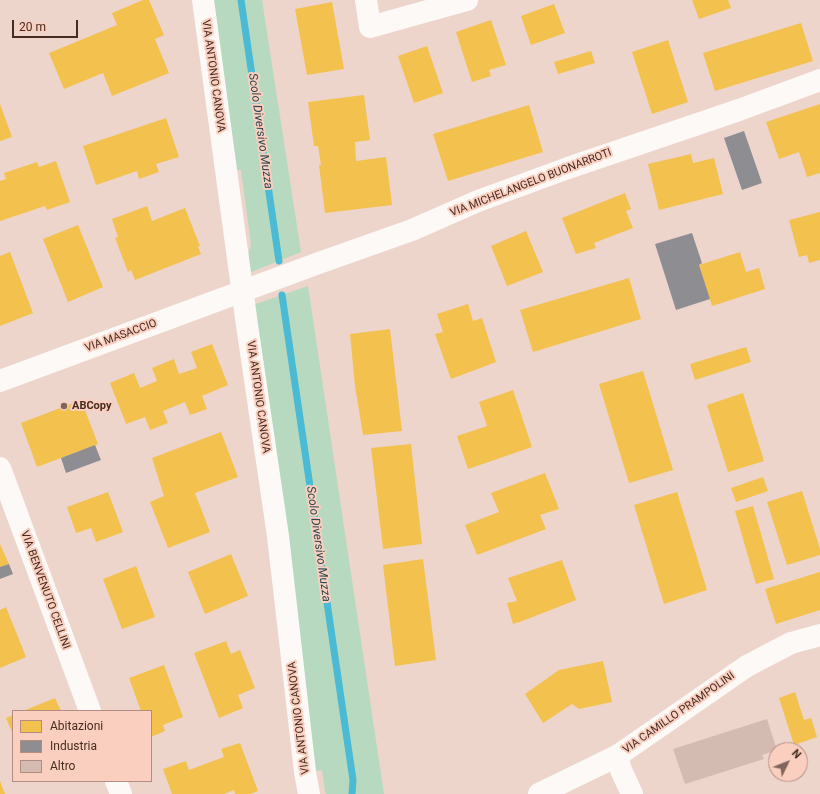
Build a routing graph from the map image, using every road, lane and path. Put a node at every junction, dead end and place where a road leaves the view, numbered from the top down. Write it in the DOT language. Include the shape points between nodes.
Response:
graph roads {
  1 [pos="203,0"];
  2 [pos="366,0"];
  3 [pos="467,0"];
  4 [pos="820,80"];
  5 [pos="243,291"];
  6 [pos="0,381"];
  7 [pos="0,468"];
  8 [pos="820,635"];
  9 [pos="90,710"];
  10 [pos="617,756"];
  11 [pos="116,782"];
  12 [pos="121,794"];
  13 [pos="309,794"];
  14 [pos="538,794"];
  15 [pos="632,794"];
  1 -- 5 [label="street, VIA ANTONIO CANOVA"];
  2 -- 3 [label="street" via="370,28"];
  4 -- 5 [label="street, VIA MICHELANGELO BUONARROTI" via="478,201 412,230"];
  5 -- 6 [label="street, VIA MASACCIO"];
  5 -- 13 [label="street, VIA ANTONIO CANOVA" via="278,536"];
  7 -- 9 [label="street, VIA BENVENUTO CELLINI"];
  8 -- 10 [label="street, VIA CAMILLO PRAMPOLINI" via="791,643 747,666"];
  10 -- 14 [label="street, VIA CAMILLO PRAMPOLINI"];
  10 -- 15 [label="street"];
  11 -- 12 [label="street"];
}
